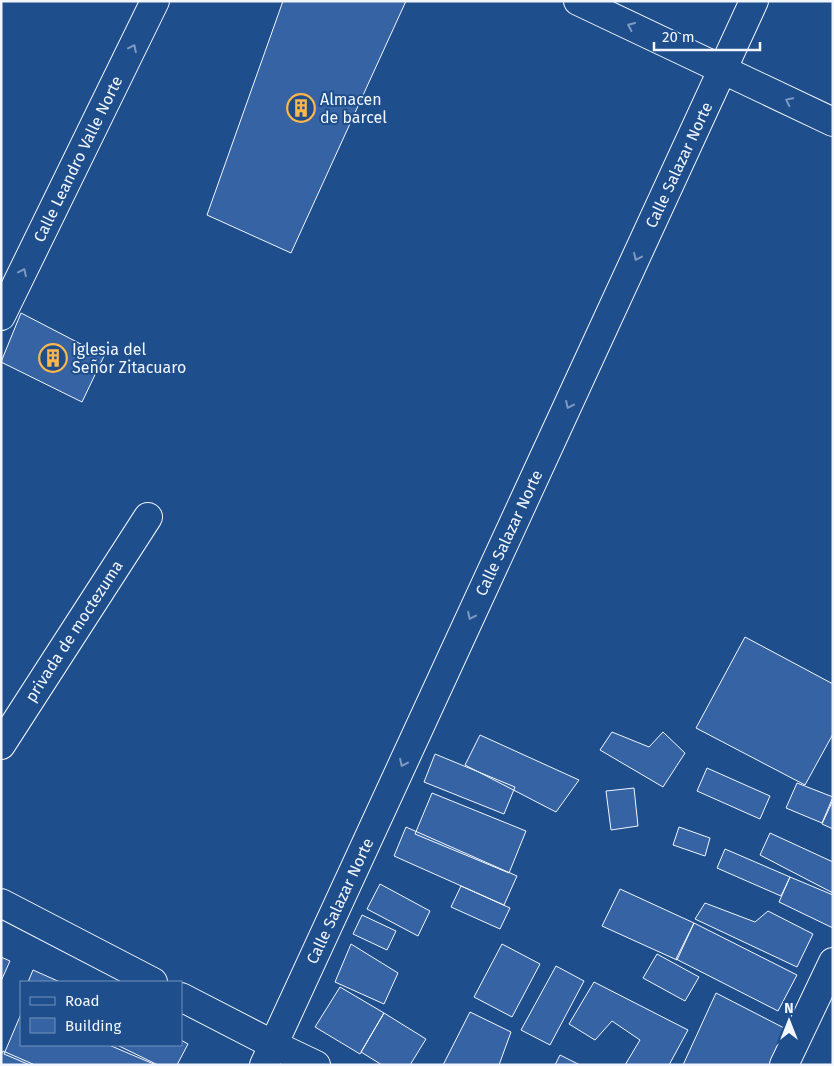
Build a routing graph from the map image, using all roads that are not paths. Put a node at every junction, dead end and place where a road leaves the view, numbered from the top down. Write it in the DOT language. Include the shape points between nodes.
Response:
graph roads {
  1 [pos="155,1"];
  2 [pos="578,1"];
  3 [pos="754,1"];
  4 [pos="723,70"];
  5 [pos="833,122"];
  6 [pos="1,316"];
  7 [pos="148,517"];
  8 [pos="1,745"];
  9 [pos="1,903"];
  10 [pos="833,962"];
  11 [pos="151,981"];
  12 [pos="182,998"];
  13 [pos="269,1055"];
  14 [pos="316,1065"];
  15 [pos="784,1065"];
  6 -- 1 [label="street, Calle Leandro Valle Norte, one-way"];
  4 -- 2 [label="street, one-way"];
  3 -- 4 [label="street, Calle Salazar Norte"];
  5 -- 4 [label="street, one-way"];
  4 -- 13 [label="street, Calle Salazar Norte, one-way"];
  7 -- 8 [label="street, privada de moctezuma"];
  9 -- 11 [label="street"];
  10 -- 15 [label="street"];
  12 -- 13 [label="street"];
  13 -- 14 [label="street"];
}
